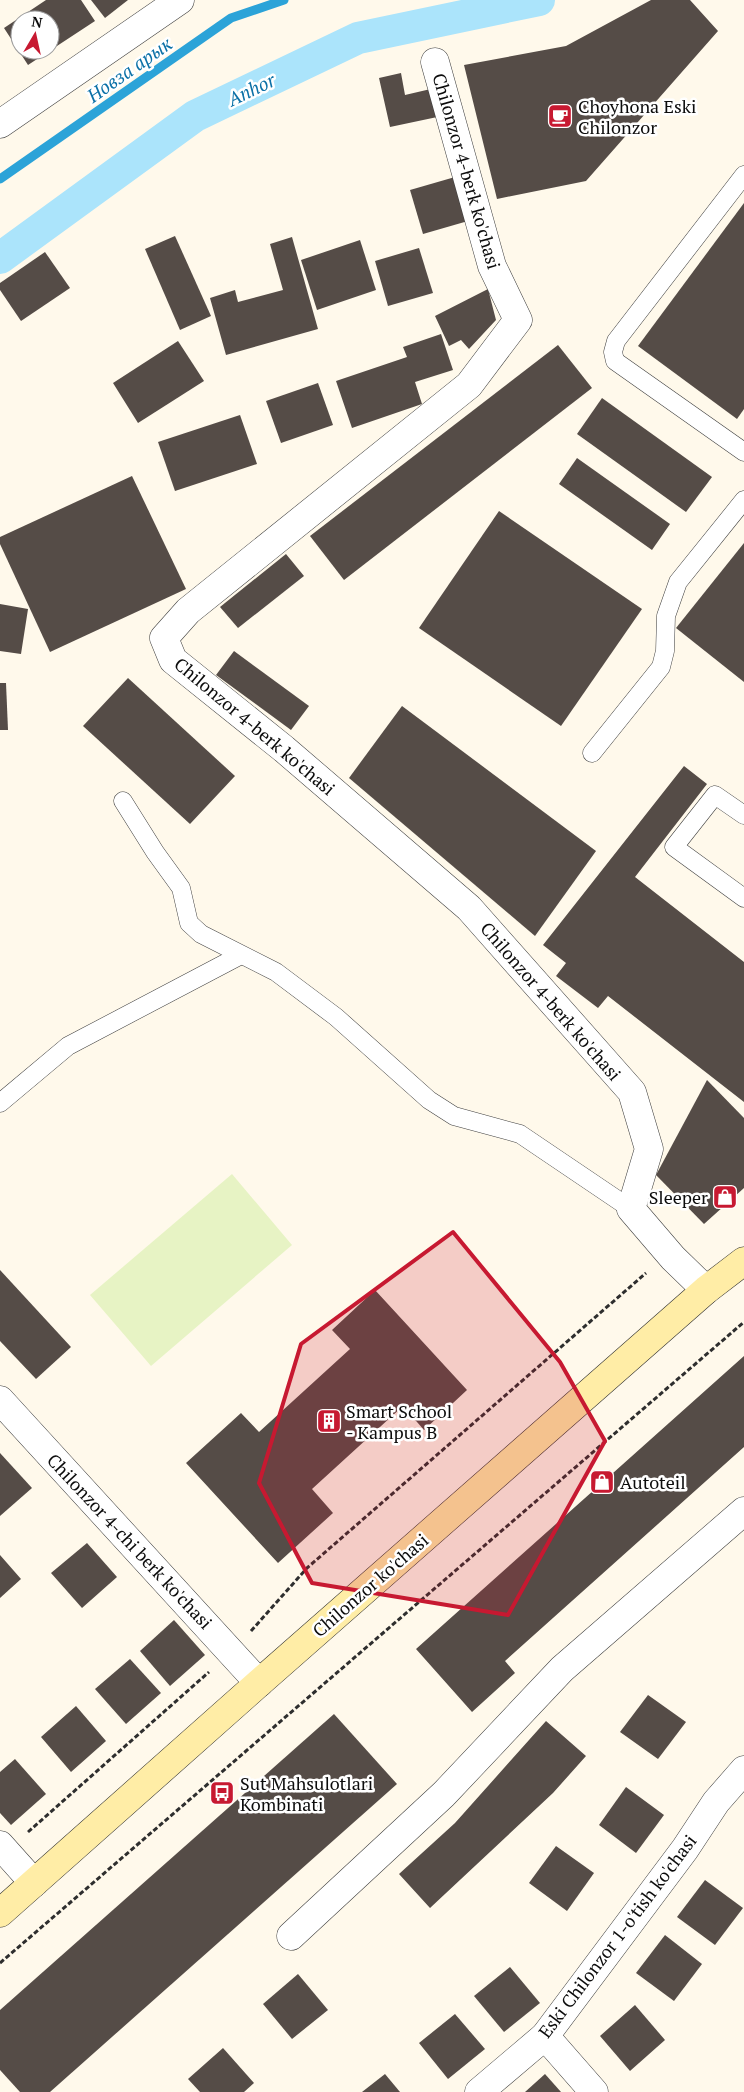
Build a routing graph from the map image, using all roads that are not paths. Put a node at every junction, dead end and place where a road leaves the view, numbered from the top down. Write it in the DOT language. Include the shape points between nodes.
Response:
graph roads {
  1 [pos="180,0"];
  2 [pos="435,62"];
  3 [pos="0,124"];
  4 [pos="744,175"];
  5 [pos="744,452"];
  6 [pos="744,500"];
  7 [pos="592,753"];
  8 [pos="123,801"];
  9 [pos="744,815"];
  10 [pos="744,898"];
  11 [pos="241,955"];
  12 [pos="0,1103"];
  13 [pos="631,1209"];
  14 [pos="744,1261"];
  15 [pos="706,1290"];
  16 [pos="0,1400"];
  17 [pos="744,1511"];
  18 [pos="259,1682"];
  19 [pos="744,1770"];
  20 [pos="3,1848"];
  21 [pos="34,1883"];
  22 [pos="0,1913"];
  23 [pos="291,1936"];
  24 [pos="545,2036"];
  25 [pos="479,2092"];
  26 [pos="594,2092"];
  1 -- 3 [label="street"];
  2 -- 13 [label="street, Chilonzor 4-berk ko'chasi" via="492,266 518,320 469,385 188,611 164,638 173,660 284,749 469,908 632,1092 649,1149"];
  4 -- 5 [label="lane" via="616,341 613,352 615,361"];
  6 -- 7 [label="lane" via="678,582 666,616 661,667"];
  8 -- 11 [label="lane" via="180,888 189,922 201,934"];
  9 -- 10 [label="lane" via="715,794 674,847"];
  11 -- 12 [label="lane" via="68,1046"];
  11 -- 13 [label="lane" via="276,972 336,1017 438,1106 454,1116 520,1134"];
  13 -- 15 [label="street"];
  14 -- 15 [label="main road, Chilonzor ko'chasi"];
  15 -- 18 [label="main road, Chilonzor ko'chasi"];
  16 -- 18 [label="street, Chilonzor 4-chi berk ko'chasi"];
  17 -- 23 [label="street" via="562,1669 444,1794"];
  18 -- 21 [label="main road, Chilonzor ko'chasi"];
  19 -- 24 [label="street, Eski Chilonzor 1-o'tish ko'chasi" via="716,1802"];
  20 -- 21 [label="street"];
  21 -- 22 [label="main road, Chilonzor ko'chasi"];
  24 -- 25 [label="street, Eski Chilonzor 1-o'tish ko'chasi"];
  24 -- 26 [label="street"];
}
